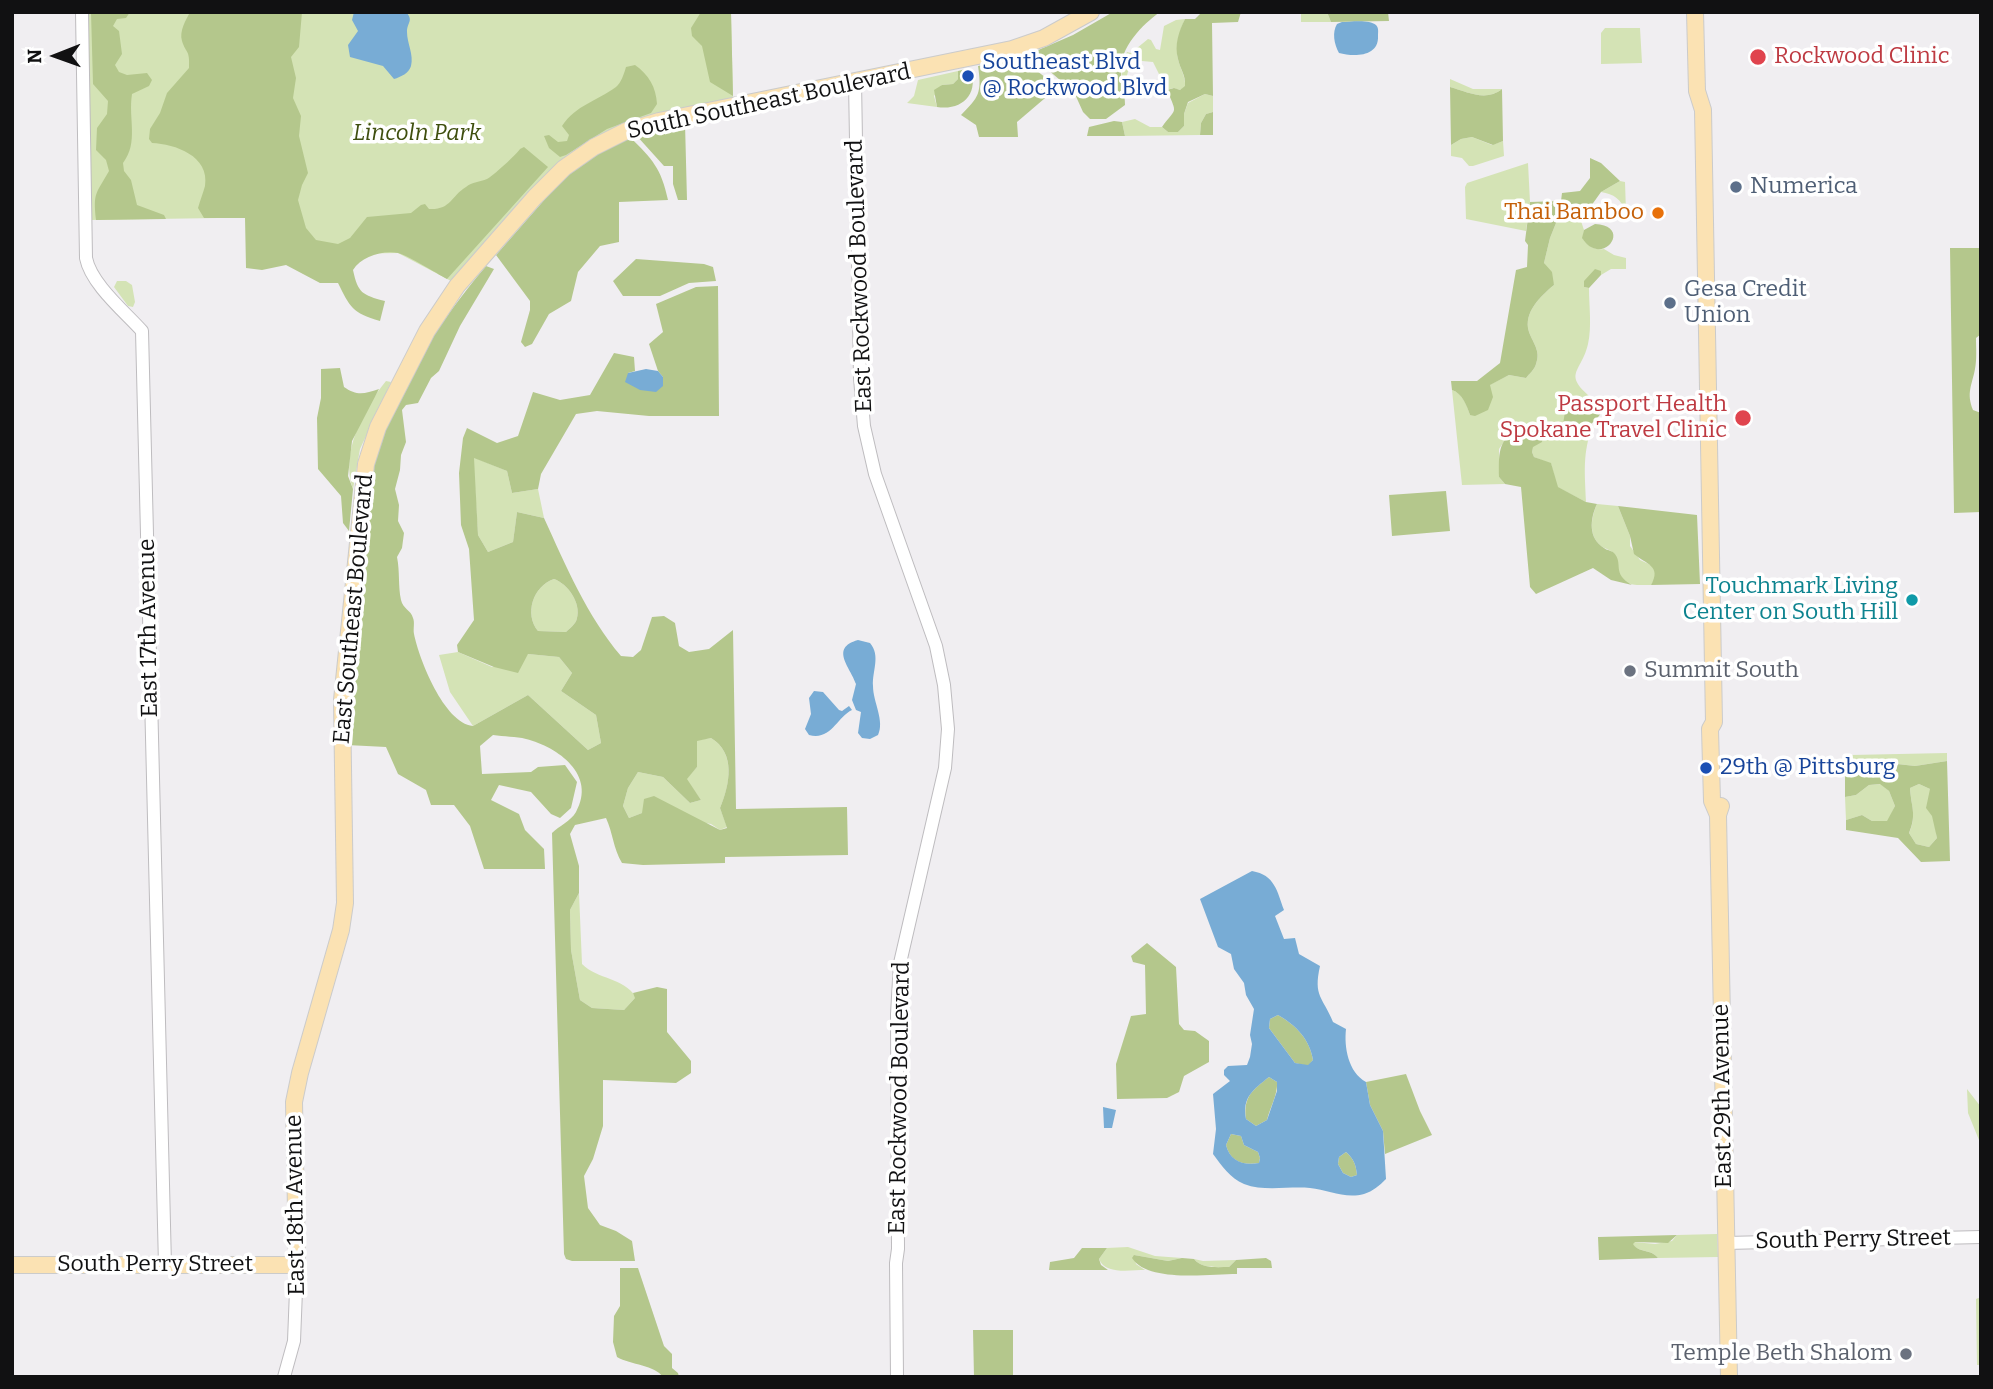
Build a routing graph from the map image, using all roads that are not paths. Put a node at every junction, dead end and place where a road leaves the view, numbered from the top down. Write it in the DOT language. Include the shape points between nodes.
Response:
graph roads {
  1 [pos="82,12"];
  2 [pos="1091,12"];
  3 [pos="1695,12"];
  4 [pos="1705,12"];
  5 [pos="855,81"];
  6 [pos="1703,110"];
  7 [pos="457,286"];
  8 [pos="311,1034"];
  9 [pos="1981,1237"];
  10 [pos="1726,1243"];
  11 [pos="12,1265"];
  12 [pos="165,1265"];
  13 [pos="297,1265"];
  14 [pos="284,1377"];
  15 [pos="897,1377"];
  16 [pos="1729,1377"];
  1 -- 12 [label="street, East 17th Avenue" via="86,258 99,284 142,331"];
  2 -- 5 [label="main road, South Southeast Boulevard" via="1044,38 1012,49"];
  3 -- 6 [label="main road, East 29th Avenue"];
  4 -- 6 [label="main road, East 29th Avenue" via="1707,95"];
  5 -- 7 [label="main road, South Southeast Boulevard" via="659,121 608,139 564,168"];
  5 -- 15 [label="street, East Rockwood Boulevard" via="864,426 875,474 936,646 948,729 945,768 900,963"];
  6 -- 10 [label="main road, East 29th Avenue" via="1714,722 1710,729 1712,800 1717,815"];
  7 -- 8 [label="main road, East Southeast Boulevard" via="378,427 366,464 342,700 345,903"];
  8 -- 13 [label="main road, East 18th Avenue" via="294,1115"];
  9 -- 10 [label="street, South Perry Street"];
  10 -- 16 [label="main road, East 29th Avenue"];
  11 -- 12 [label="main road, South Perry Street"];
  12 -- 13 [label="main road, South Perry Street"];
  13 -- 14 [label="street, East 18th Avenue" via="294,1341"];
}
